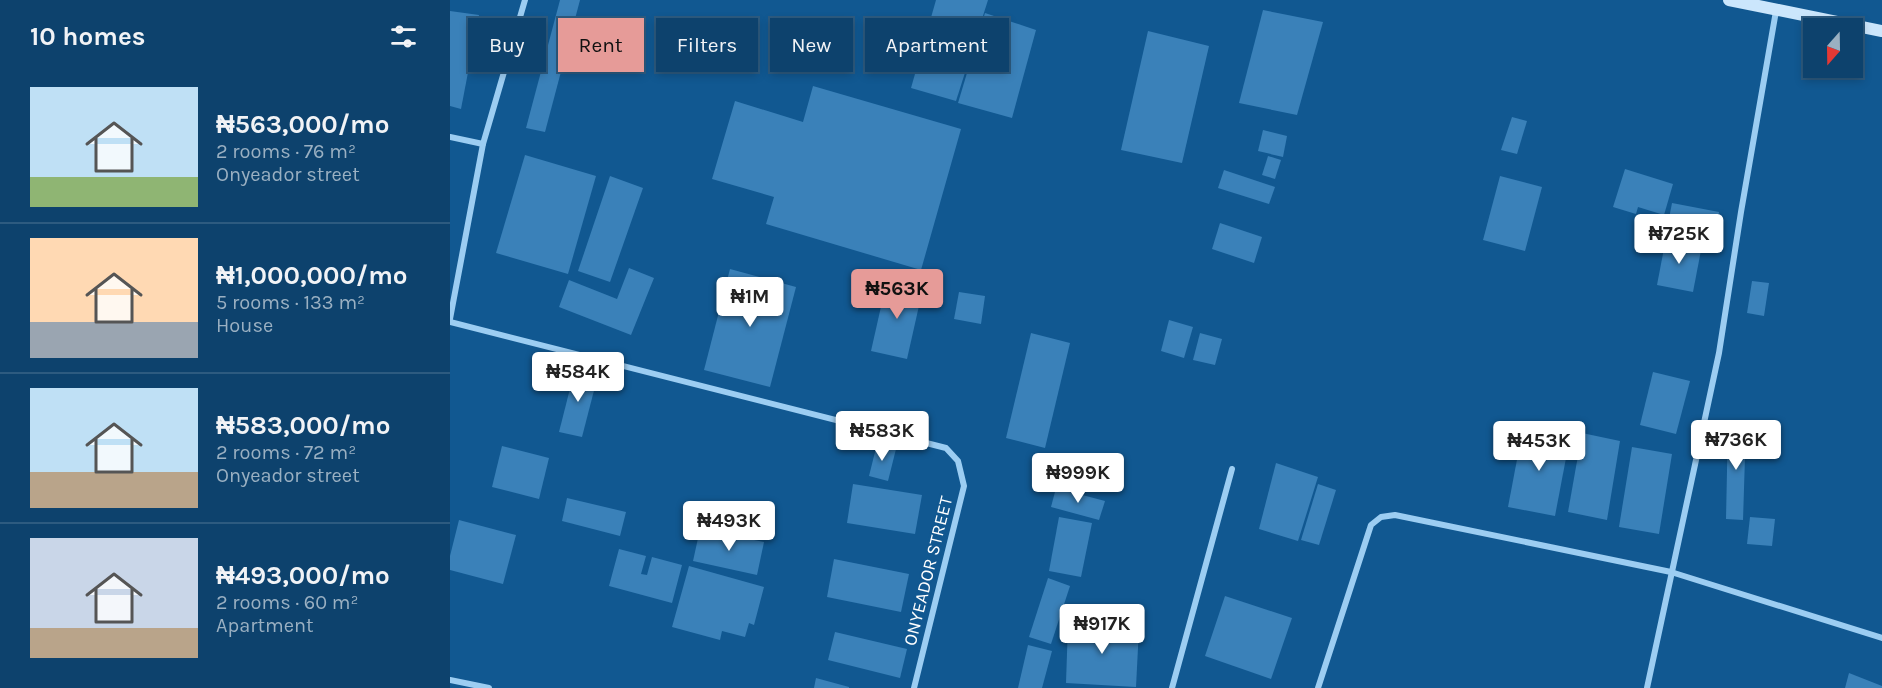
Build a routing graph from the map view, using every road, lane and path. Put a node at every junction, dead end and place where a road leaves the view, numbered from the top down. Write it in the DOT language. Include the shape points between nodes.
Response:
graph roads {
  1 [pos="525,0"];
  2 [pos="1729,0"];
  3 [pos="1776,11"];
  4 [pos="1882,31"];
  5 [pos="450,137"];
  6 [pos="483,144"];
  7 [pos="450,320"];
  8 [pos="1232,469"];
  9 [pos="1671,572"];
  10 [pos="1882,638"];
  11 [pos="450,680"];
  12 [pos="489,688"];
  13 [pos="914,688"];
  14 [pos="1172,688"];
  15 [pos="1318,688"];
  16 [pos="1647,688"];
  1 -- 6 [label="street"];
  2 -- 3 [label="main road"];
  3 -- 4 [label="main road"];
  3 -- 9 [label="street" via="1719,353"];
  5 -- 6 [label="street"];
  6 -- 7 [label="street"];
  7 -- 13 [label="street, ONYEADOR STREET" via="946,448 958,461 964,486"];
  8 -- 14 [label="street"];
  9 -- 10 [label="street"];
  9 -- 15 [label="street" via="1395,515 1381,517 1371,525"];
  9 -- 16 [label="street"];
  11 -- 12 [label="street"];
}
